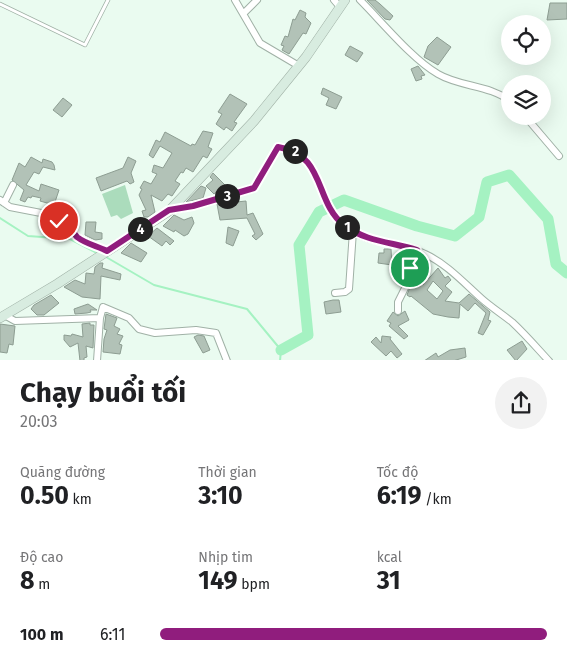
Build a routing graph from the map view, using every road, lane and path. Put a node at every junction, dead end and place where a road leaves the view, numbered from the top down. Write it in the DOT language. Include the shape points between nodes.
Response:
graph roads {
  1 [pos="108,0"];
  2 [pos="235,0"];
  3 [pos="257,0"];
  4 [pos="360,0"];
  5 [pos="340,2"];
  6 [pos="0,4"];
  7 [pos="244,13"];
  8 [pos="299,66"];
  9 [pos="501,96"];
  10 [pos="533,125"];
  11 [pos="559,156"];
  12 [pos="13,185"];
  13 [pos="2,202"];
  14 [pos="169,210"];
  15 [pos="353,231"];
  16 [pos="417,250"];
  17 [pos="103,253"];
  18 [pos="334,293"];
  19 [pos="398,311"];
  20 [pos="3,317"];
  21 [pos="100,318"];
  22 [pos="97,360"];
  23 [pos="227,360"];
  24 [pos="550,360"];
  1 -- 6 [label="lane" via="85,45"];
  2 -- 7 [label="street"];
  3 -- 7 [label="street"];
  4 -- 9 [label="street" via="431,69 452,80"];
  5 -- 8 [label="street"];
  7 -- 8 [label="street" via="260,43"];
  8 -- 14 [label="street" via="254,122"];
  10 -- 11 [label="street"];
  12 -- 13 [label="street"];
  13 -- 17 [label="street" via="70,227 77,236"];
  14 -- 15 [label="street" via="254,188 278,147 291,149 306,159 334,214"];
  14 -- 17 [label="street"];
  15 -- 16 [label="street" via="382,243"];
  15 -- 18 [label="street" via="349,289"];
  16 -- 19 [label="street" via="408,282 398,302"];
  16 -- 24 [label="street" via="441,262 512,322"];
  17 -- 20 [label="street"];
  20 -- 21 [label="street" via="15,321"];
  21 -- 22 [label="street"];
  21 -- 23 [label="street" via="103,307 129,318 139,328 154,332 196,330 216,333"];
}
